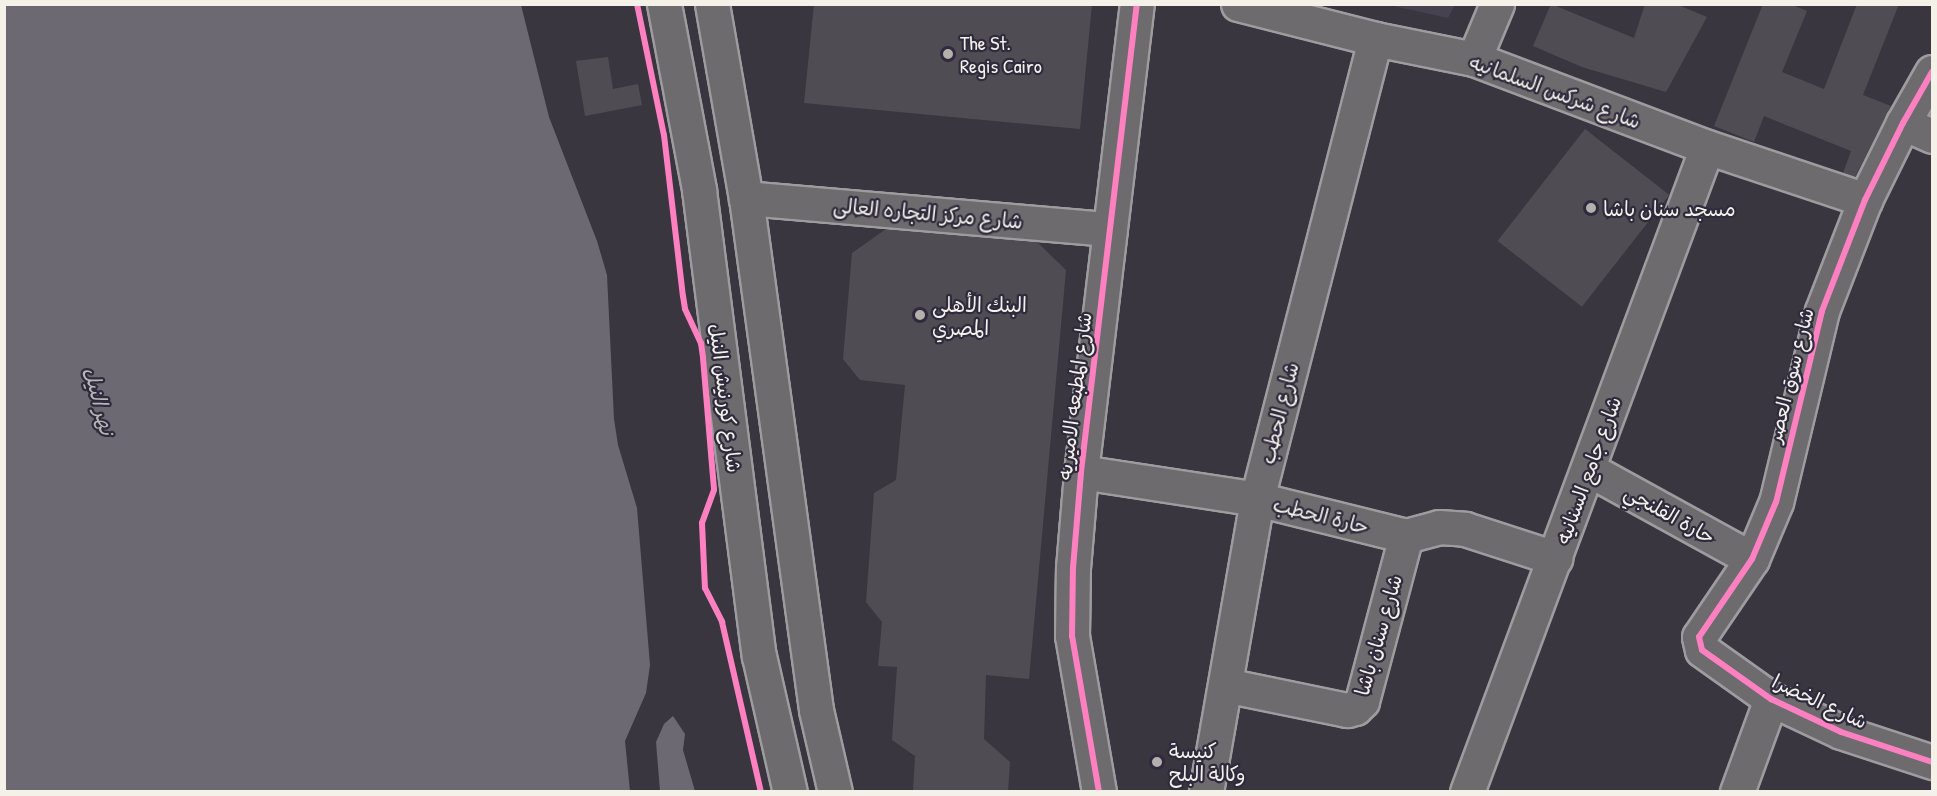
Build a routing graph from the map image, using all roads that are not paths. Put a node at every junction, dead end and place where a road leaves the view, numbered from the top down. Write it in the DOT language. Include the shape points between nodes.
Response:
graph roads {
  1 [pos="664,4"];
  2 [pos="712,4"];
  3 [pos="1137,4"];
  4 [pos="1238,4"];
  5 [pos="1497,4"];
  6 [pos="1375,39"];
  7 [pos="1474,59"];
  8 [pos="1932,72"];
  9 [pos="1903,123"];
  10 [pos="1932,136"];
  11 [pos="1707,147"];
  12 [pos="746,198"];
  13 [pos="1865,200"];
  14 [pos="1110,229"];
  15 [pos="1588,469"];
  16 [pos="1081,472"];
  17 [pos="1257,499"];
  18 [pos="1406,536"];
  19 [pos="1555,558"];
  20 [pos="1752,559"];
  21 [pos="1702,650"];
  22 [pos="1225,685"];
  23 [pos="1771,699"];
  24 [pos="1932,762"];
  25 [pos="1099,790"];
  26 [pos="790,792"];
  27 [pos="835,792"];
  28 [pos="1206,792"];
  29 [pos="1467,792"];
  30 [pos="1737,792"];
  1 -- 26 [label="main road, شارع كورنيش النيل" via="699,190 759,656"];
  2 -- 12 [label="main road"];
  3 -- 14 [label="main road, شارع المطبعه الاميريه"];
  4 -- 6 [label="main road, شارع شركس السلمانيه"];
  5 -- 7 [label="main road"];
  6 -- 7 [label="main road, شارع شركس السلمانيه"];
  6 -- 17 [label="main road, شارع الحطب"];
  7 -- 11 [label="main road, شارع شركس السلمانيه"];
  8 -- 9 [label="main road, شارع سوق العصر"];
  9 -- 10 [label="main road"];
  9 -- 13 [label="main road, شارع سوق العصر"];
  11 -- 13 [label="main road, شارع شركس السلمانيه"];
  11 -- 15 [label="main road, شارع جامع السنانيه"];
  12 -- 14 [label="main road, شارع مركز التجاره العالى"];
  12 -- 27 [label="main road" via="806,646"];
  13 -- 20 [label="main road, شارع سوق العصر" via="1822,311 1776,502"];
  14 -- 16 [label="main road, شارع المطبعه الاميريه"];
  15 -- 19 [label="main road, شارع جامع السنانيه"];
  15 -- 20 [label="main road, حارة القلنجي"];
  16 -- 17 [label="main road, حارة الحطب"];
  16 -- 25 [label="main road, شارع المطبعه الاميريه" via="1072,636"];
  17 -- 18 [label="main road, حارة الحطب"];
  17 -- 22 [label="main road, شارع الحطب"];
  18 -- 19 [label="main road, حارة الحطب" via="1451,526"];
  18 -- 22 [label="main road, شارع سنان باشا" via="1362,701 1355,708 1347,710"];
  19 -- 29 [label="main road, شارع جامع السنانيه"];
  20 -- 21 [label="main road, شارع سوق العصر" via="1700,633"];
  21 -- 23 [label="main road, شارع الخضرا"];
  22 -- 28 [label="main road, شارع الحطب"];
  23 -- 24 [label="main road, شارع الخضرا" via="1841,732"];
  23 -- 30 [label="main road"];
}
